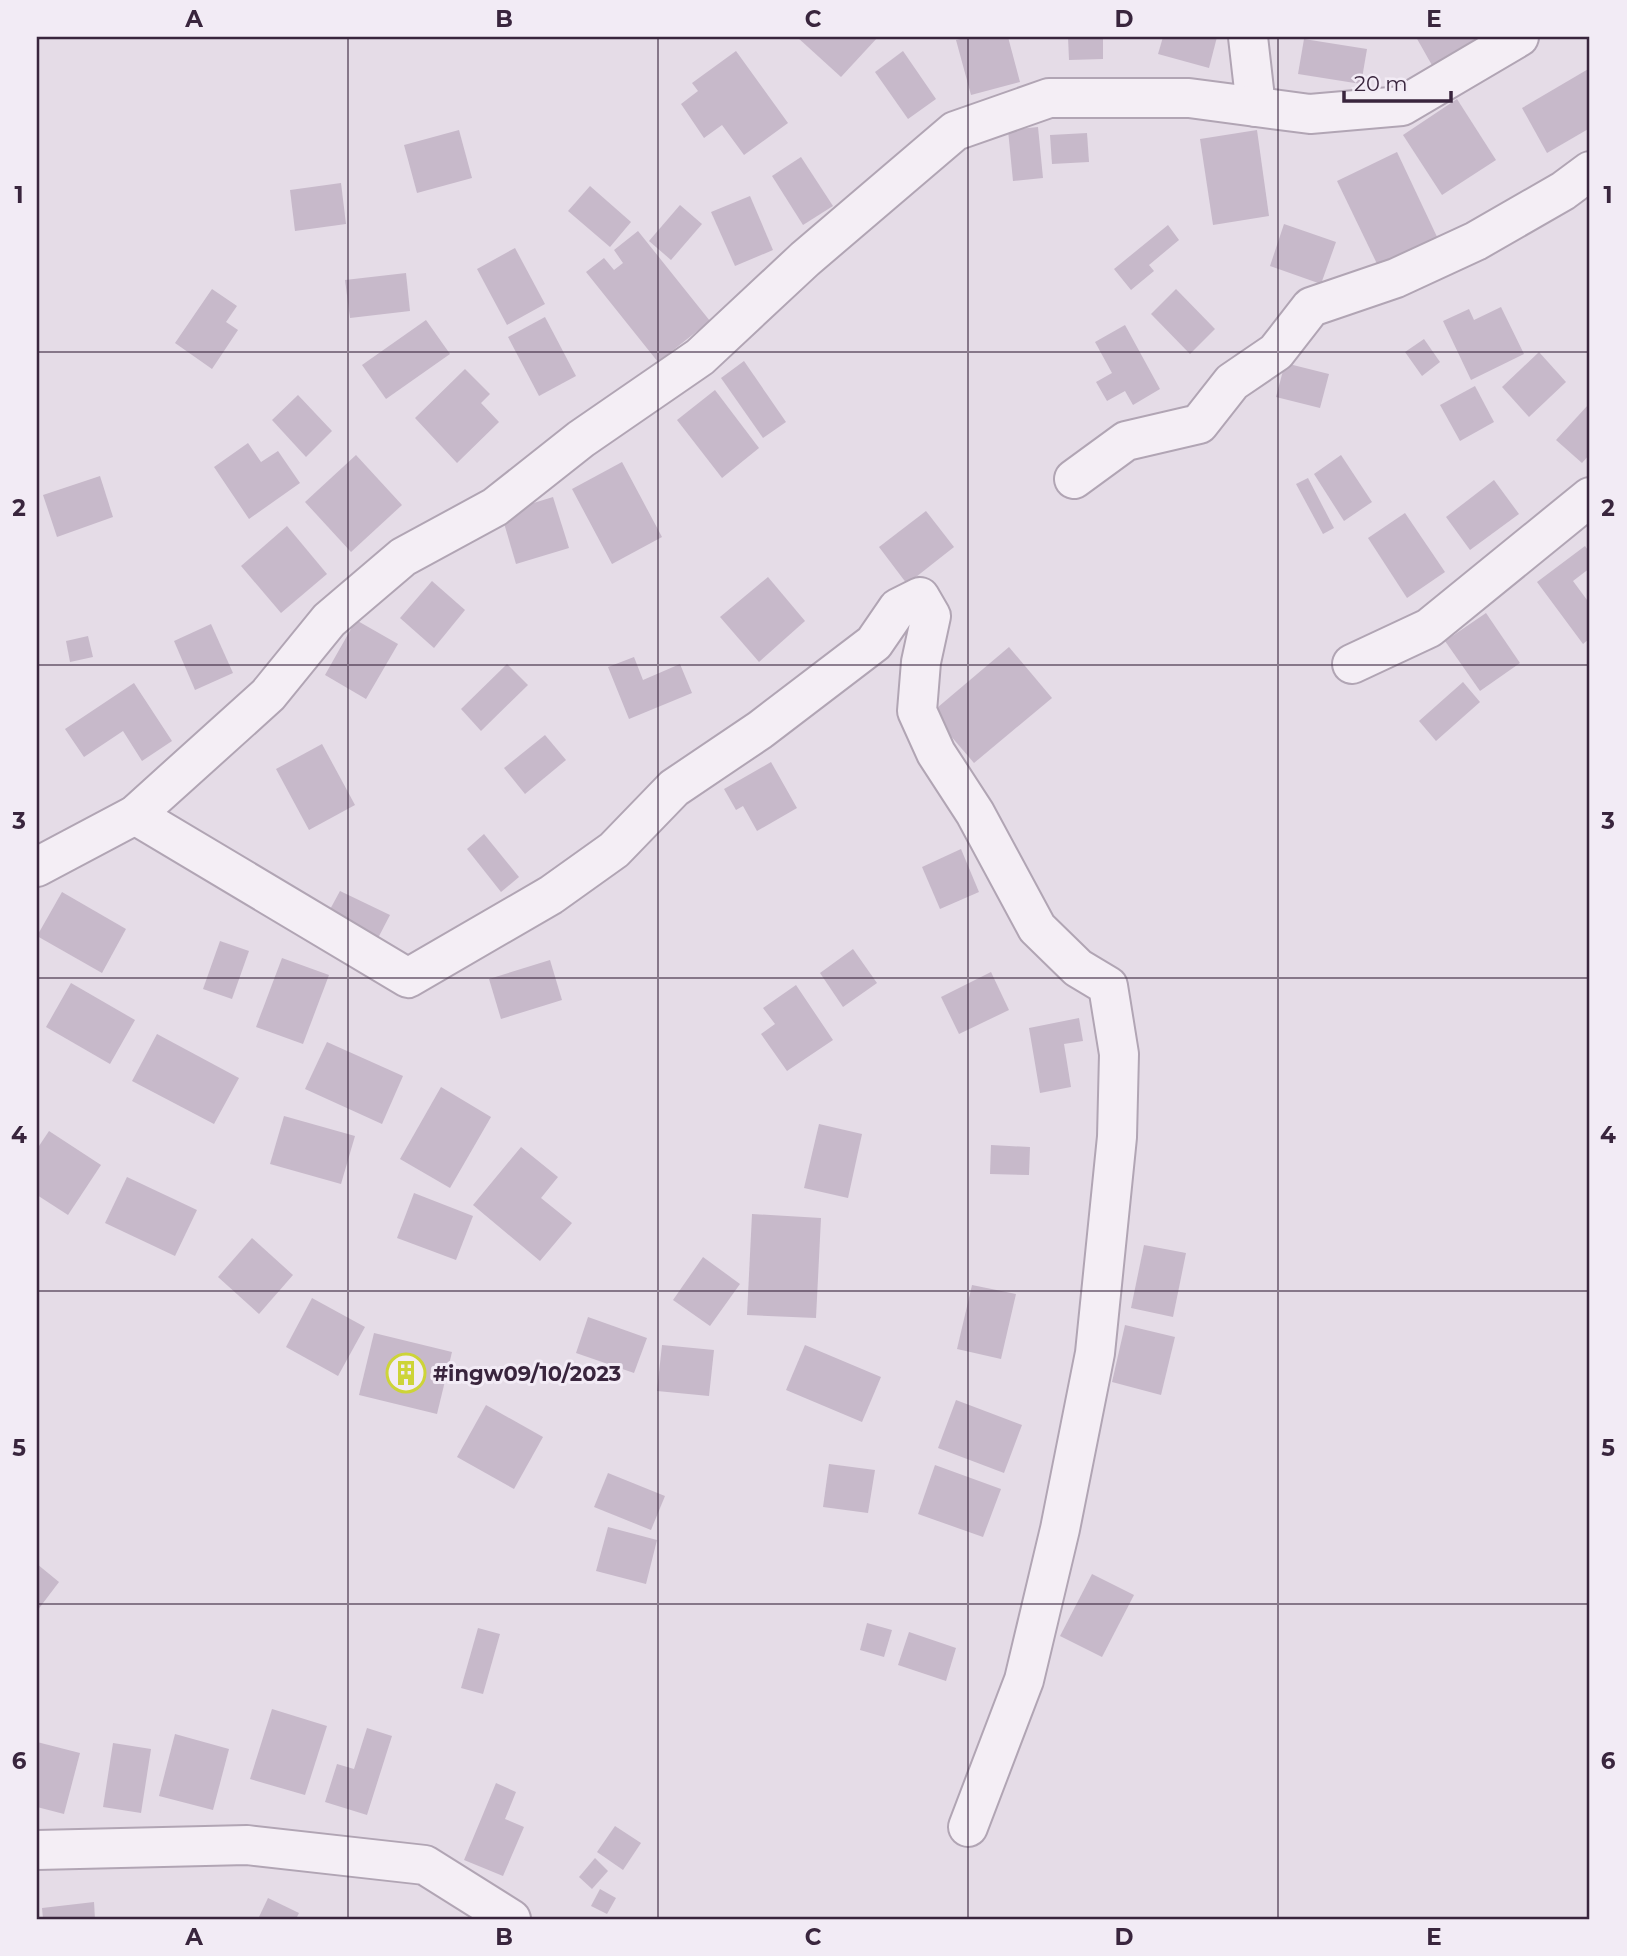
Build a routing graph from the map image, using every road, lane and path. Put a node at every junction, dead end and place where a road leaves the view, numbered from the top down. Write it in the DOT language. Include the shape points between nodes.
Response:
graph roads {
  1 [pos="1248,37"];
  2 [pos="1519,37"];
  3 [pos="1256,107"];
  4 [pos="1590,171"];
  5 [pos="1074,479"];
  6 [pos="1590,497"];
  7 [pos="1352,664"];
  8 [pos="135,815"];
  9 [pos="37,867"];
  10 [pos="968,1827"];
  11 [pos="37,1850"];
  12 [pos="511,1919"];
  1 -- 3 [label="street"];
  2 -- 3 [label="street" via="1402,106 1310,114"];
  3 -- 8 [label="street" via="1189,98 1049,98 955,131 805,259 700,357 581,439 495,507 403,557 329,620 268,695"];
  4 -- 5 [label="street" via="1475,241 1396,278 1311,307 1276,352 1232,382 1199,424 1126,441"];
  6 -- 7 [label="street" via="1429,628"];
  8 -- 9 [label="street"];
  8 -- 10 [label="street" via="408,978 551,895 614,849 674,788 760,730 874,643 898,608 920,597 930,616 917,711 936,753 975,813 1037,928 1078,968 1108,986 1119,1054 1117,1137 1092,1366 1024,1680"];
  11 -- 12 [label="street" via="247,1845 425,1865"];
}
